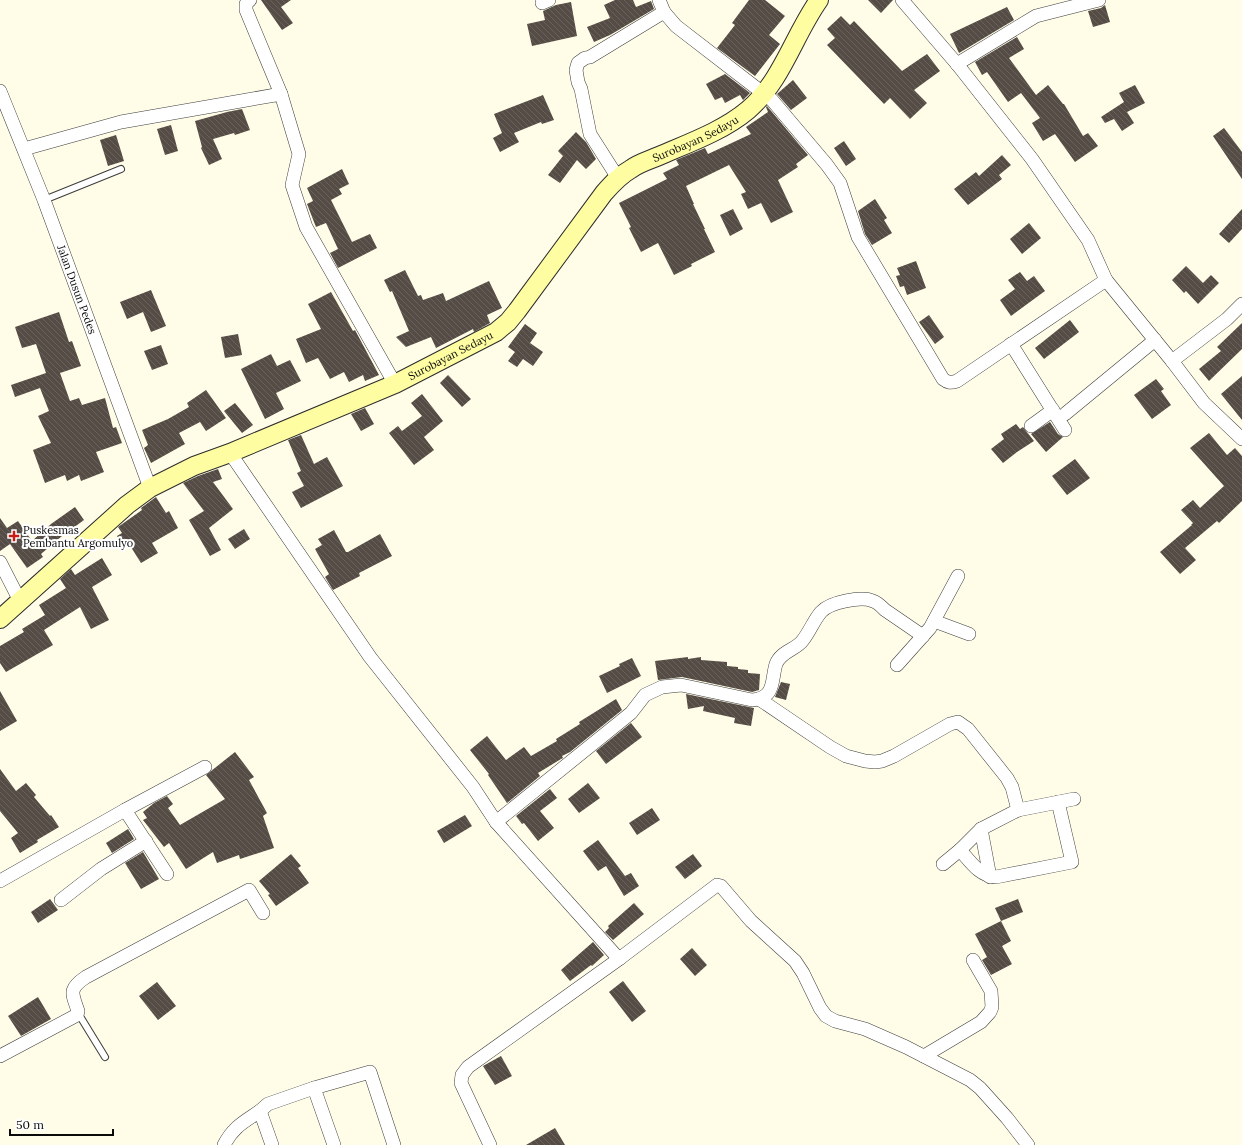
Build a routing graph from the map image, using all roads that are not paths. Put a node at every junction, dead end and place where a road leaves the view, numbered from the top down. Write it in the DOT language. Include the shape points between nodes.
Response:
graph roads {
  1 [pos="250,0"];
  2 [pos="819,0"];
  3 [pos="902,0"];
  4 [pos="1099,0"];
  5 [pos="662,6"];
  6 [pos="957,64"];
  7 [pos="0,91"];
  8 [pos="764,93"];
  9 [pos="281,94"];
  10 [pos="24,149"];
  11 [pos="120,169"];
  12 [pos="618,178"];
  13 [pos="44,200"];
  14 [pos="1106,280"];
  15 [pos="1242,304"];
  16 [pos="1155,340"];
  17 [pos="1011,344"];
  18 [pos="1172,361"];
  19 [pos="395,384"];
  20 [pos="1059,412"];
  21 [pos="1031,426"];
  22 [pos="1065,430"];
  23 [pos="1242,439"];
  24 [pos="230,453"];
  25 [pos="150,488"];
  26 [pos="0,562"];
  27 [pos="958,576"];
  28 [pos="20,602"];
  29 [pos="0,619"];
  30 [pos="934,621"];
  31 [pos="969,634"];
  32 [pos="923,636"];
  33 [pos="897,665"];
  34 [pos="758,699"];
  35 [pos="205,767"];
  36 [pos="1074,798"];
  37 [pos="1058,802"];
  38 [pos="125,810"];
  39 [pos="1018,810"];
  40 [pos="496,822"];
  41 [pos="981,829"];
  42 [pos="146,841"];
  43 [pos="960,850"];
  44 [pos="943,864"];
  45 [pos="167,874"];
  46 [pos="990,876"];
  47 [pos="0,881"];
  48 [pos="61,900"];
  49 [pos="264,913"];
  50 [pos="619,959"];
  51 [pos="973,960"];
  52 [pos="78,1013"];
  53 [pos="0,1056"];
  54 [pos="924,1056"];
  55 [pos="105,1057"];
  56 [pos="314,1088"];
  57 [pos="260,1111"];
  58 [pos="224,1145"];
  59 [pos="272,1145"];
  60 [pos="334,1145"];
  61 [pos="394,1145"];
  62 [pos="490,1145"];
  63 [pos="1028,1145"];
  1 -- 9 [label="street" via="246,4 246,10"];
  2 -- 8 [label="main road, Surobayan Sedayu"];
  3 -- 6 [label="street"];
  4 -- 6 [label="street" via="1036,16"];
  5 -- 8 [label="street" via="676,26"];
  5 -- 12 [label="street" via="590,57 580,60 576,66 590,134"];
  6 -- 14 [label="street" via="1032,159 1088,240"];
  7 -- 10 [label="street, Jalan Dusun Pedes"];
  8 -- 12 [label="main road, Surobayan Sedayu" via="736,119 708,135 631,168"];
  8 -- 17 [label="street" via="840,183 858,237 943,379 949,383 957,381"];
  9 -- 10 [label="street" via="121,122"];
  9 -- 19 [label="street" via="300,154 292,185 306,227"];
  10 -- 13 [label="street, Jalan Dusun Pedes"];
  11 -- 13 [label="lane"];
  12 -- 19 [label="main road, Surobayan Sedayu" via="604,193 508,322 496,332"];
  13 -- 25 [label="street, Jalan Dusun Pedes"];
  14 -- 16 [label="street"];
  14 -- 17 [label="street"];
  15 -- 18 [label="street" via="1227,319"];
  16 -- 18 [label="street"];
  16 -- 20 [label="street"];
  17 -- 20 [label="street"];
  18 -- 23 [label="street" via="1204,403"];
  19 -- 24 [label="main road, Surobayan Sedayu"];
  20 -- 21 [label="street"];
  20 -- 22 [label="street"];
  24 -- 25 [label="main road, Surobayan Sedayu" via="194,466"];
  24 -- 40 [label="street" via="370,657 473,787"];
  25 -- 28 [label="main road, Surobayan Sedayu" via="127,505"];
  26 -- 28 [label="street"];
  27 -- 30 [label="street"];
  28 -- 29 [label="main road, Surobayan Sedayu"];
  30 -- 31 [label="street"];
  30 -- 32 [label="street"];
  32 -- 33 [label="street"];
  32 -- 34 [label="street" via="873,601 838,602 830,605 822,611 802,642 780,656 770,690"];
  34 -- 39 [label="street" via="830,747 846,756 865,761 882,761 894,756 958,722 968,729 1008,778"];
  34 -- 40 [label="street" via="741,698 682,685 662,687 645,695 631,713"];
  35 -- 38 [label="street"];
  36 -- 37 [label="street"];
  37 -- 39 [label="street"];
  37 -- 46 [label="street" via="1072,862"];
  38 -- 42 [label="street"];
  38 -- 47 [label="street"];
  39 -- 41 [label="street"];
  40 -- 50 [label="street"];
  41 -- 43 [label="street"];
  41 -- 46 [label="street"];
  42 -- 45 [label="street"];
  42 -- 48 [label="street"];
  43 -- 44 [label="street"];
  43 -- 46 [label="street" via="981,873"];
  49 -- 52 [label="street" via="249,890 86,977 72,990"];
  50 -- 54 [label="street" via="719,885 751,921 795,961 826,1016 865,1029"];
  50 -- 62 [label="street" via="468,1067 462,1075 461,1083"];
  51 -- 54 [label="street" via="991,991 990,1012 981,1022"];
  52 -- 53 [label="street" via="75,1017"];
  52 -- 55 [label="lane"];
  54 -- 63 [label="street" via="980,1088"];
  56 -- 57 [label="street" via="268,1104"];
  56 -- 60 [label="street"];
  56 -- 61 [label="street" via="370,1072"];
  57 -- 58 [label="street" via="234,1129"];
  57 -- 59 [label="street"];
}
